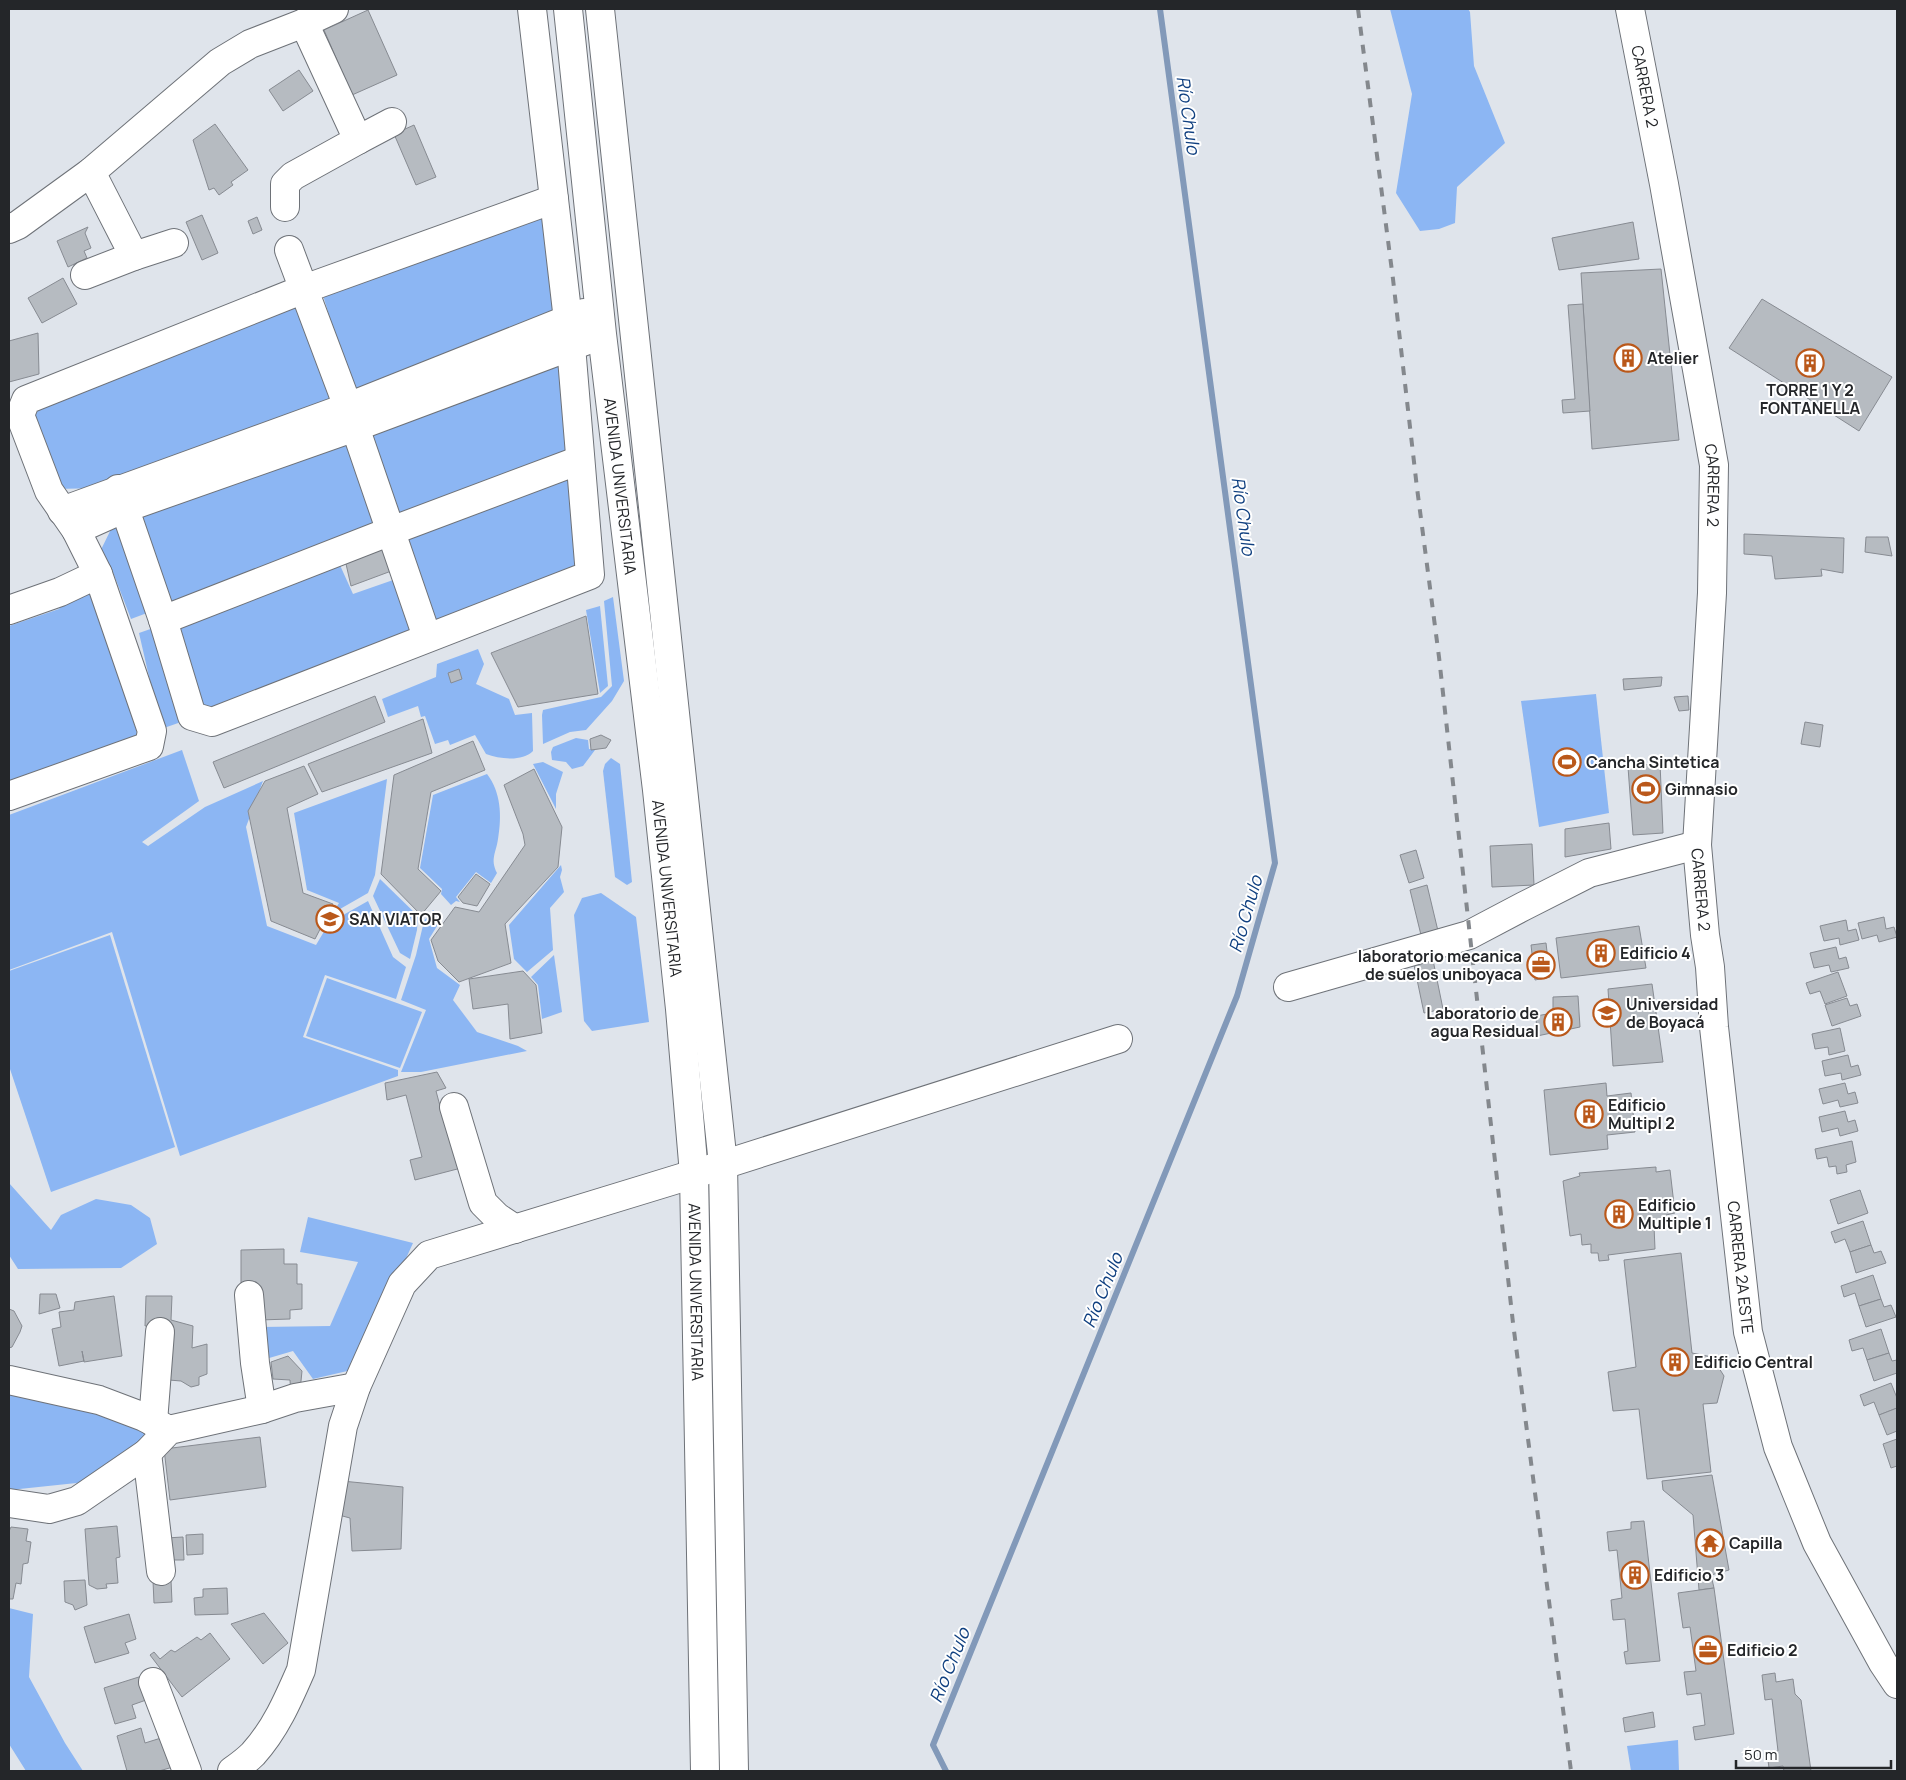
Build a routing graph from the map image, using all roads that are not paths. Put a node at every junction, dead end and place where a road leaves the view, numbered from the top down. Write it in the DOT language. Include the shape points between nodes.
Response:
graph roads {
  1 [pos="334,9"];
  2 [pos="532,9"];
  3 [pos="568,9"];
  4 [pos="600,9"];
  5 [pos="1630,9"];
  6 [pos="304,23"];
  7 [pos="392,122"];
  8 [pos="358,140"];
  9 [pos="91,172"];
  10 [pos="554,199"];
  11 [pos="285,208"];
  12 [pos="9,229"];
  13 [pos="174,242"];
  14 [pos="289,250"];
  15 [pos="134,256"];
  16 [pos="85,275"];
  17 [pos="304,290"];
  18 [pos="600,307"];
  19 [pos="568,319"];
  20 [pos="602,334"];
  21 [pos="571,346"];
  22 [pos="352,417"];
  23 [pos="580,460"];
  24 [pos="122,498"];
  25 [pos="69,520"];
  26 [pos="390,531"];
  27 [pos="98,574"];
  28 [pos="9,610"];
  29 [pos="163,620"];
  30 [pos="427,637"];
  31 [pos="9,796"];
  32 [pos="1697,844"];
  33 [pos="1710,968"];
  34 [pos="1288,987"];
  35 [pos="1118,1039"];
  36 [pos="454,1106"];
  37 [pos="723,1164"];
  38 [pos="694,1174"];
  39 [pos="515,1229"];
  40 [pos="249,1295"];
  41 [pos="160,1332"];
  42 [pos="9,1380"];
  43 [pos="356,1387"];
  44 [pos="262,1409"];
  45 [pos="161,1426"];
  46 [pos="147,1453"];
  47 [pos="9,1503"];
  48 [pos="161,1571"];
  49 [pos="153,1682"];
  50 [pos="1897,1684"];
  51 [pos="187,1771"];
  52 [pos="232,1771"];
  53 [pos="705,1771"];
  54 [pos="734,1771"];
  1 -- 6 [label="street"];
  2 -- 10 [label="street"];
  3 -- 18 [label="street, AVENIDA UNIVERSITARIA"];
  4 -- 37 [label="street, AVENIDA UNIVERSITARIA"];
  5 -- 32 [label="street, CARRERA 2" via="1714,464 1712,593"];
  6 -- 8 [label="street"];
  6 -- 9 [label="street" via="250,44 220,62"];
  7 -- 8 [label="street"];
  8 -- 11 [label="street" via="293,176 285,184"];
  9 -- 12 [label="street"];
  9 -- 15 [label="street"];
  10 -- 17 [label="street"];
  10 -- 19 [label="street"];
  13 -- 15 [label="street"];
  14 -- 17 [label="street"];
  15 -- 16 [label="street"];
  17 -- 22 [label="street"];
  17 -- 25 [label="street" via="26,400 20,415 49,491"];
  18 -- 19 [label="street"];
  18 -- 20 [label="street, AVENIDA UNIVERSITARIA"];
  19 -- 21 [label="street"];
  19 -- 22 [label="street"];
  20 -- 21 [label="street"];
  20 -- 38 [label="street, AVENIDA UNIVERSITARIA" via="657,790"];
  21 -- 22 [label="street"];
  21 -- 23 [label="street"];
  22 -- 24 [label="street"];
  22 -- 26 [label="street"];
  23 -- 26 [label="street"];
  23 -- 30 [label="street" via="590,575"];
  24 -- 25 [label="street"];
  24 -- 29 [label="street"];
  25 -- 27 [label="street"];
  26 -- 29 [label="street"];
  26 -- 30 [label="street"];
  27 -- 28 [label="street"];
  27 -- 31 [label="street" via="152,731 149,746"];
  29 -- 30 [label="street" via="192,716 212,722"];
  32 -- 33 [label="street, CARRERA 2"];
  32 -- 34 [label="street" via="1590,873 1469,935"];
  33 -- 50 [label="street, CARRERA 2A ESTE" via="1748,1332 1778,1447 1817,1543"];
  35 -- 37 [label="street"];
  36 -- 39 [label="street" via="483,1203"];
  37 -- 38 [label="street"];
  37 -- 54 [label="street, AVENIDA UNIVERSITARIA"];
  38 -- 39 [label="street"];
  38 -- 53 [label="street, AVENIDA UNIVERSITARIA"];
  39 -- 43 [label="street" via="429,1255 402,1284"];
  40 -- 44 [label="street"];
  41 -- 45 [label="street"];
  42 -- 45 [label="street" via="99,1400"];
  43 -- 44 [label="street" via="294,1398"];
  43 -- 52 [label="street" via="343,1426 301,1670 270,1732 252,1755"];
  44 -- 45 [label="street"];
  45 -- 46 [label="street"];
  46 -- 47 [label="street" via="77,1501 49,1508"];
  46 -- 48 [label="street"];
  49 -- 51 [label="street"];
}
